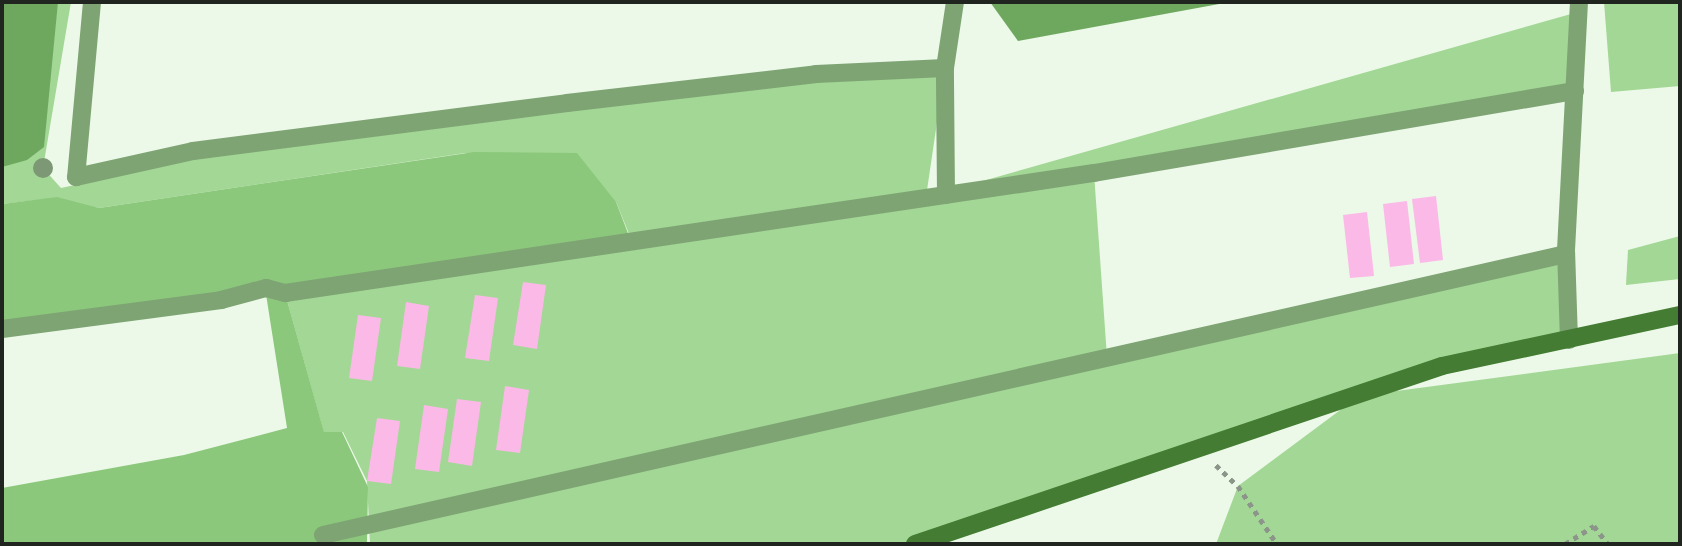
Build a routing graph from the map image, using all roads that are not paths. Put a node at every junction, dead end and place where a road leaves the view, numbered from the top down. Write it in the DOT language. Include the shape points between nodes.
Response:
graph roads {
  1 [pos="92,2"];
  2 [pos="955,2"];
  3 [pos="1579,2"];
  4 [pos="945,68"];
  5 [pos="1575,91"];
  6 [pos="946,195"];
  7 [pos="1566,254"];
  8 [pos="1680,315"];
  9 [pos="2,329"];
  10 [pos="1569,340"];
  11 [pos="323,535"];
  12 [pos="915,544"];
  1 -- 4 [label="street" via="76,177 193,151 567,103 816,74"];
  2 -- 4 [label="street"];
  3 -- 5 [label="street"];
  4 -- 6 [label="street"];
  5 -- 6 [label="street"];
  5 -- 7 [label="street"];
  6 -- 9 [label="street" via="285,293 266,288 221,300"];
  7 -- 10 [label="street"];
  7 -- 11 [label="street"];
  8 -- 10 [label="street"];
  10 -- 12 [label="street" via="1442,366 1202,451"];
}
